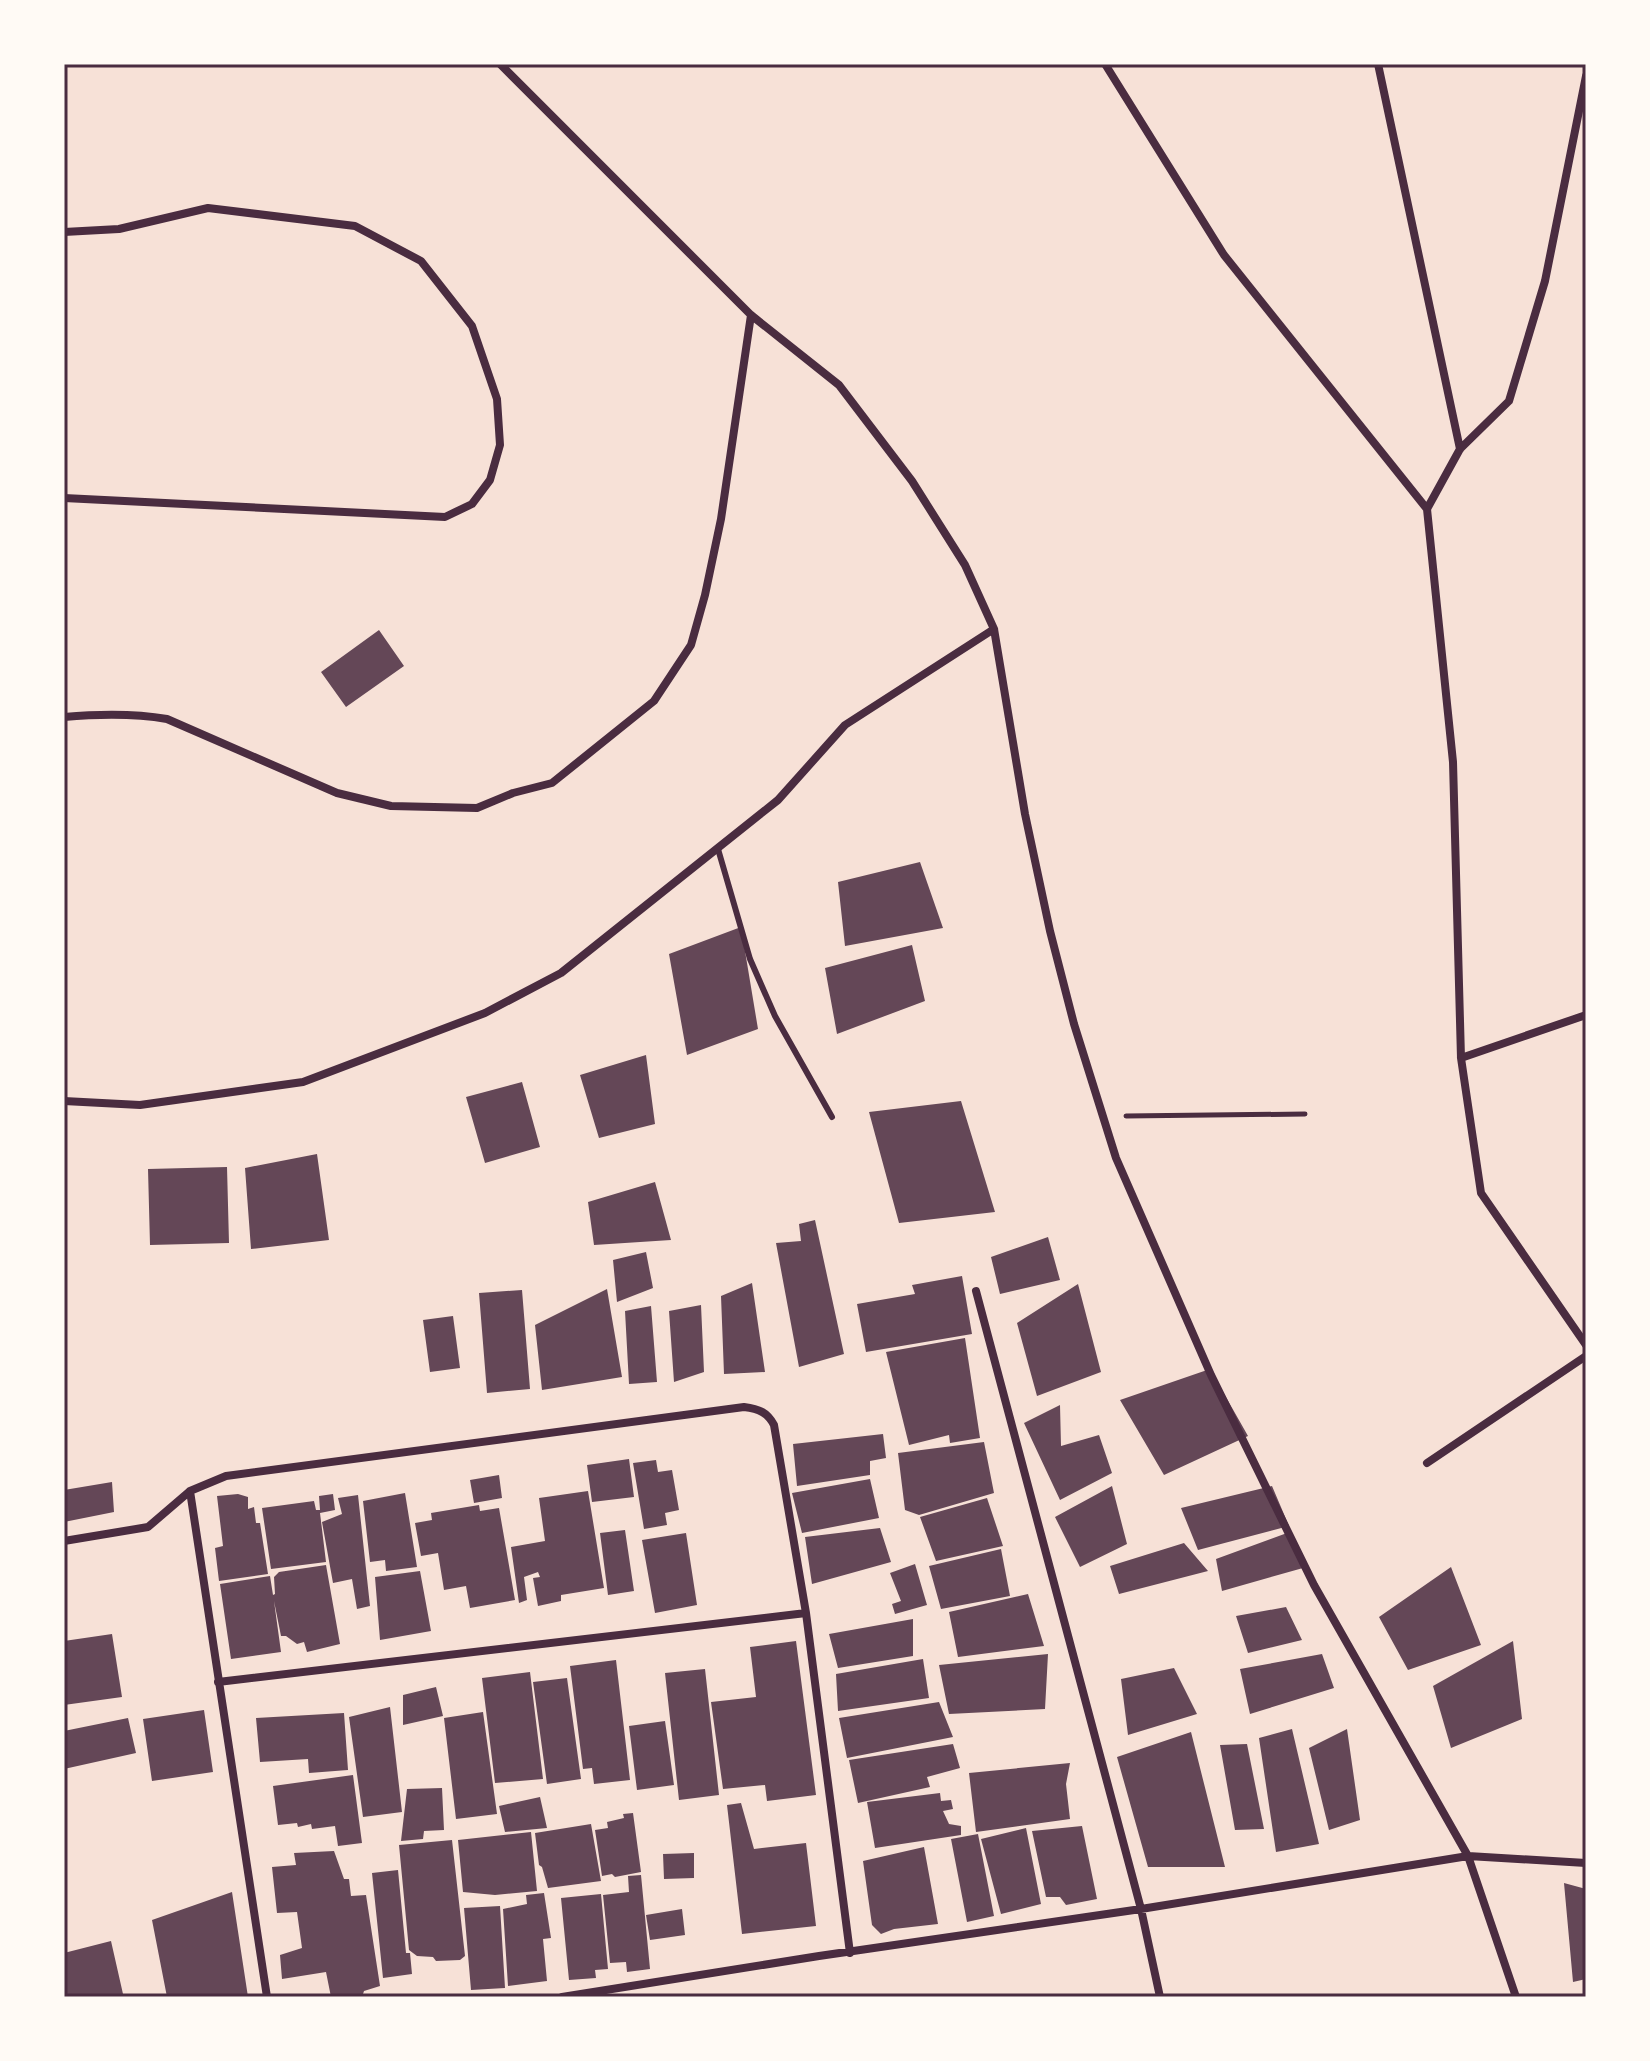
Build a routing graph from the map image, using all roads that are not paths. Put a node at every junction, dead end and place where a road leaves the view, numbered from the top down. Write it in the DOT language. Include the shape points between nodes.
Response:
graph roads {
  1 [pos="500,64"];
  2 [pos="1105,64"];
  3 [pos="1378,64"];
  4 [pos="1586,76"];
  5 [pos="64,232"];
  6 [pos="751,315"];
  7 [pos="1460,449"];
  8 [pos="64,498"];
  9 [pos="1427,509"];
  10 [pos="994,629"];
  11 [pos="64,717"];
  12 [pos="718,849"];
  13 [pos="1586,1015"];
  14 [pos="1461,1058"];
  15 [pos="64,1101"];
  16 [pos="832,1117"];
  17 [pos="976,1291"];
  18 [pos="1586,1345"];
  19 [pos="1586,1356"];
  20 [pos="1427,1463"];
  21 [pos="190,1491"];
  22 [pos="64,1541"];
  23 [pos="806,1613"];
  24 [pos="218,1682"];
  25 [pos="1468,1856"];
  26 [pos="1586,1863"];
  27 [pos="1141,1909"];
  28 [pos="850,1953"];
  29 [pos="267,1997"];
  30 [pos="562,1997"];
  31 [pos="1160,1997"];
  32 [pos="1516,1997"];
  1 -- 6 [label="street"];
  2 -- 9 [label="street" via="1224,255"];
  3 -- 7 [label="street"];
  4 -- 7 [label="street" via="1545,281 1509,401"];
  5 -- 8 [label="street" via="119,229 208,208 355,226 421,261 472,326 497,399 500,445 490,480 472,504 445,517"];
  6 -- 10 [label="street" via="839,385 920,493 965,565"];
  6 -- 11 [label="street" via="721,519 691,645 654,701 552,783 477,808 391,806 337,793 167,719 100,713"];
  7 -- 9 [label="street"];
  9 -- 14 [label="street" via="1453,762"];
  10 -- 12 [label="street" via="845,725 778,800"];
  10 -- 25 [label="street" via="1050,931 1116,1158 1211,1375 1307,1571"];
  12 -- 15 [label="street" via="561,973 485,1013 303,1082 140,1105"];
  12 -- 16 [label="lane" via="750,959 775,1016"];
  13 -- 14 [label="street"];
  14 -- 18 [label="street" via="1481,1193"];
  17 -- 27 [label="street"];
  19 -- 20 [label="street"];
  21 -- 22 [label="street" via="148,1527"];
  21 -- 23 [label="street" via="226,1476 757,1409 774,1425"];
  21 -- 24 [label="street"];
  23 -- 24 [label="street"];
  23 -- 28 [label="street"];
  24 -- 29 [label="street"];
  25 -- 26 [label="street"];
  25 -- 27 [label="street"];
  25 -- 32 [label="street"];
  27 -- 28 [label="street"];
  27 -- 31 [label="street"];
  28 -- 30 [label="street"];
}
